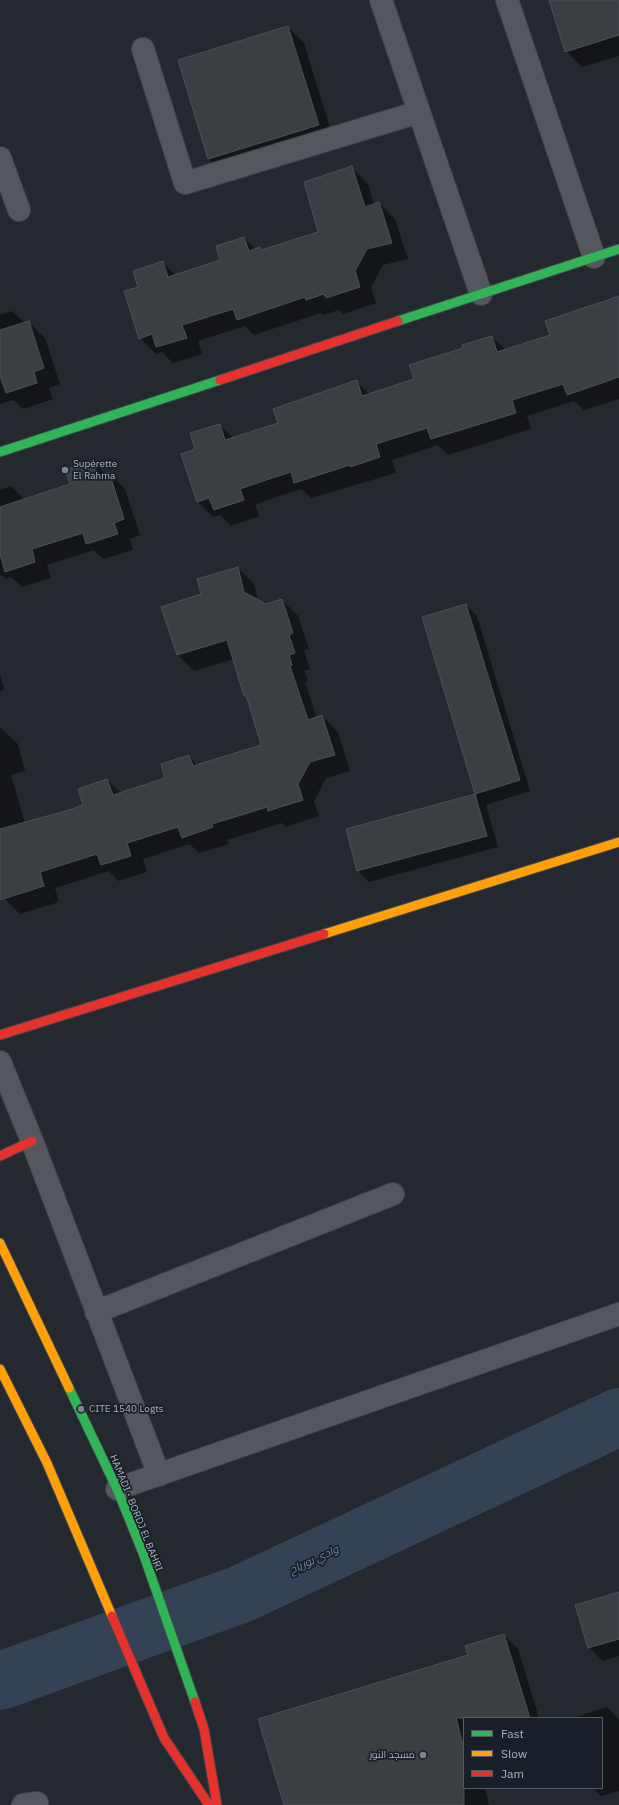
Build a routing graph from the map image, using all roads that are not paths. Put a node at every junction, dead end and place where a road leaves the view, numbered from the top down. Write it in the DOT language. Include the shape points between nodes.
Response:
graph roads {
  1 [pos="381,0"];
  2 [pos="507,0"];
  3 [pos="143,49"];
  4 [pos="418,112"];
  5 [pos="0,158"];
  6 [pos="19,210"];
  7 [pos="619,249"];
  8 [pos="594,257"];
  9 [pos="481,294"];
  10 [pos="0,452"];
  11 [pos="619,842"];
  12 [pos="0,1035"];
  13 [pos="0,1062"];
  14 [pos="32,1141"];
  15 [pos="0,1156"];
  16 [pos="393,1194"];
  17 [pos="0,1243"];
  18 [pos="96,1312"];
  19 [pos="619,1314"];
  20 [pos="0,1369"];
  21 [pos="159,1475"];
  22 [pos="117,1489"];
  23 [pos="209,1805"];
  24 [pos="217,1805"];
  1 -- 4 [label="street"];
  2 -- 8 [label="street"];
  3 -- 4 [label="street" via="185,183"];
  4 -- 9 [label="street"];
  5 -- 6 [label="street"];
  7 -- 8 [label="main road"];
  8 -- 9 [label="main road"];
  9 -- 10 [label="main road"];
  11 -- 12 [label="main road"];
  13 -- 14 [label="street"];
  14 -- 15 [label="main road"];
  14 -- 18 [label="street"];
  16 -- 18 [label="street"];
  17 -- 22 [label="main road, HAMADI - BORDJ EL BAHRI"];
  18 -- 21 [label="street"];
  19 -- 21 [label="street"];
  20 -- 23 [label="main road" via="47,1463 164,1738"];
  21 -- 22 [label="street"];
  22 -- 24 [label="main road, HAMADI - BORDJ EL BAHRI" via="143,1553 204,1729"];
}
